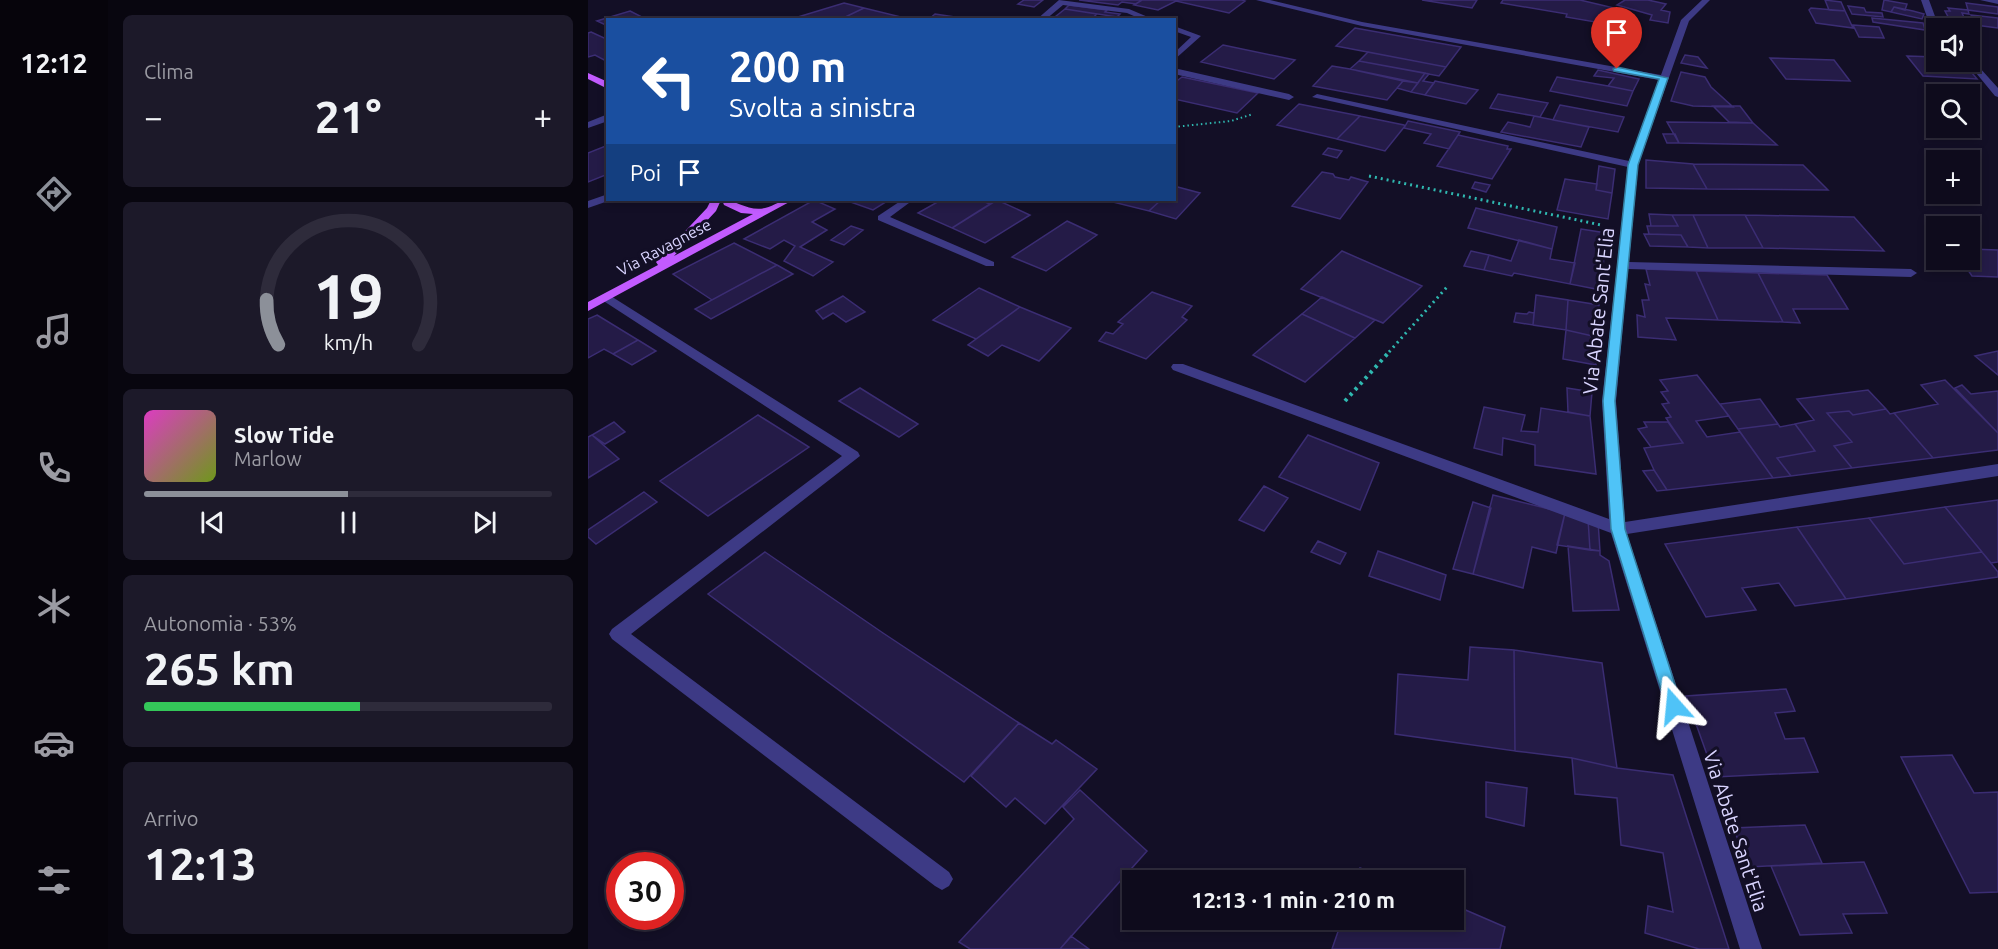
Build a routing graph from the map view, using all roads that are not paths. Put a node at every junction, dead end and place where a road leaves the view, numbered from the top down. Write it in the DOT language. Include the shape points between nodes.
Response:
graph roads {
  1 [pos="1260,0"];
  2 [pos="1706,0"];
  3 [pos="1925,0"];
  4 [pos="1984,0"];
  5 [pos="1063,1"];
  6 [pos="1998,2"];
  7 [pos="1042,18"];
  8 [pos="1146,18"];
  9 [pos="1931,18"];
  10 [pos="1176,29"];
  11 [pos="1176,56"];
  12 [pos="1176,71"];
  13 [pos="1980,72"];
  14 [pos="588,76"];
  15 [pos="1664,78"];
  16 [pos="606,85"];
  17 [pos="1998,94"];
  18 [pos="1317,97"];
  19 [pos="1289,98"];
  20 [pos="606,118"];
  21 [pos="588,124"];
  22 [pos="1633,165"];
  23 [pos="606,198"];
  24 [pos="716,201"];
  25 [pos="727,201"];
  26 [pos="786,201"];
  27 [pos="906,201"];
  28 [pos="588,205"];
  29 [pos="768,211"];
  30 [pos="990,264"];
  31 [pos="1624,265"];
  32 [pos="1911,273"];
  33 [pos="649,274"];
  34 [pos="606,297"];
  35 [pos="588,307"];
  36 [pos="1178,367"];
  37 [pos="1998,470"];
  38 [pos="1618,529"];
  39 [pos="942,879"];
  40 [pos="1751,949"];
  1 -- 15 [label="street" via="1362,24"];
  2 -- 15 [label="street, Via Abate Sant'Elia" via="1685,20"];
  3 -- 9 [label="street"];
  4 -- 6 [label="street"];
  5 -- 7 [label="street"];
  5 -- 8 [label="street"];
  10 -- 11 [label="street" via="1197,36"];
  12 -- 19 [label="street"];
  13 -- 17 [label="street"];
  14 -- 16 [label="main road"];
  15 -- 22 [label="street, Via Abate Sant'Elia"];
  18 -- 22 [label="street"];
  20 -- 21 [label="street"];
  22 -- 31 [label="street, Via Abate Sant'Elia"];
  23 -- 28 [label="street"];
  24 -- 33 [label="main road"];
  25 -- 29 [label="main road" via="745,211"];
  26 -- 29 [label="main road, Via Ravagnese"];
  27 -- 30 [label="street" via="882,218"];
  29 -- 33 [label="main road, Via Ravagnese"];
  31 -- 32 [label="street"];
  31 -- 38 [label="street, Via Abate Sant'Elia" via="1609,401"];
  33 -- 34 [label="main road, Via Ravagnese"];
  34 -- 35 [label="main road, Via Ravagnese"];
  34 -- 39 [label="street" via="853,456 618,634"];
  36 -- 38 [label="street"];
  37 -- 38 [label="street"];
  38 -- 40 [label="street, Via Abate Sant'Elia"];
}
